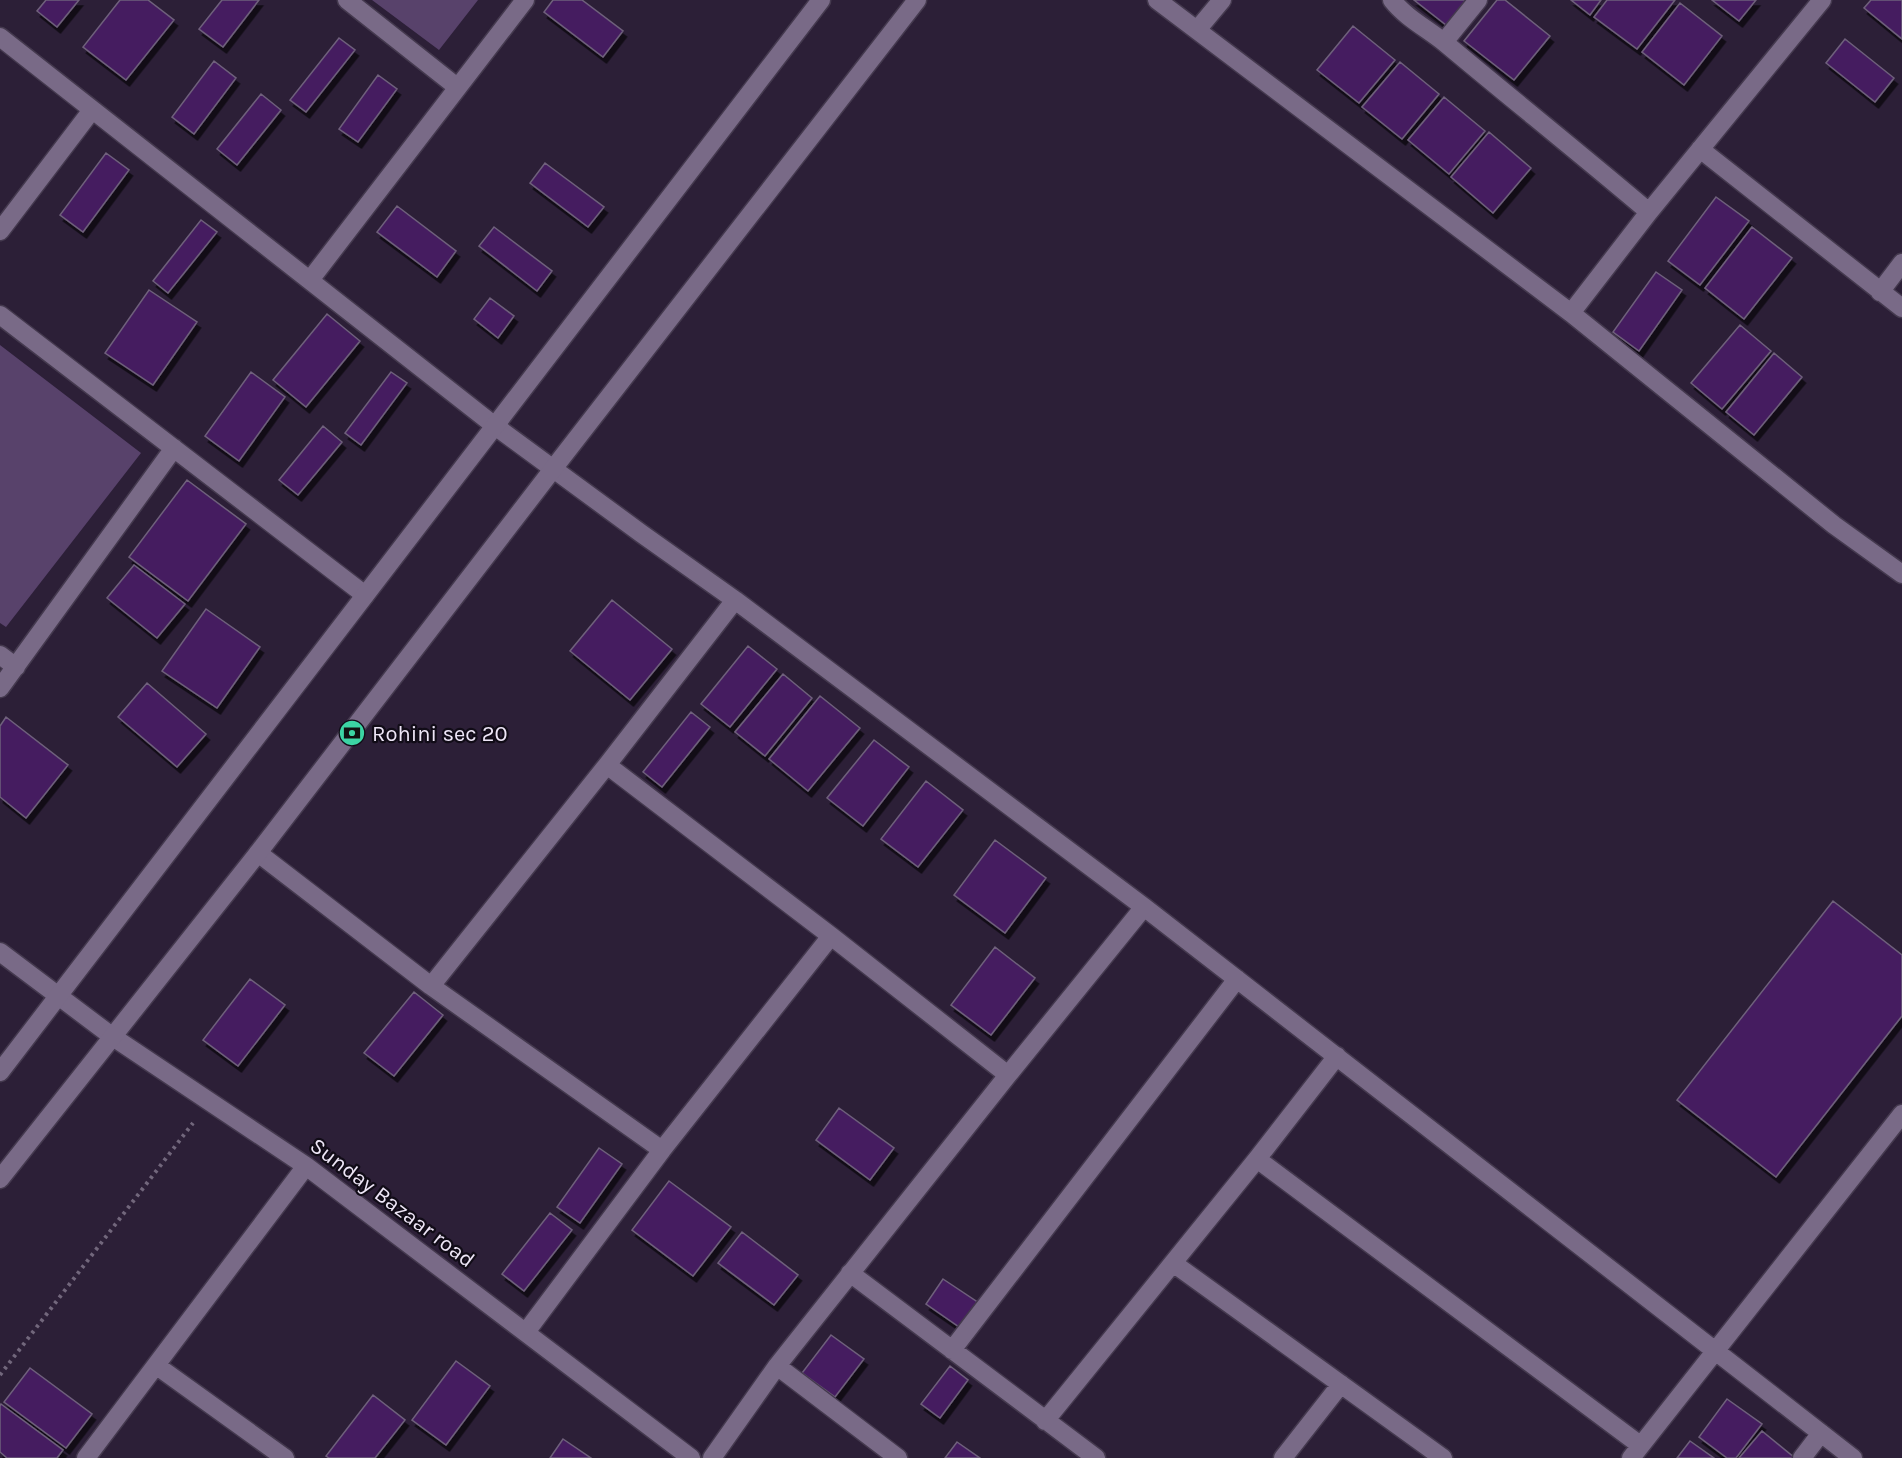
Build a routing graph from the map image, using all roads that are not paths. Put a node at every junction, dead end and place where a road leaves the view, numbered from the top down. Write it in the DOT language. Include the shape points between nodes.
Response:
graph roads {
  1 [pos="347,0"];
  2 [pos="525,0"];
  3 [pos="821,0"];
  4 [pos="917,0"];
  5 [pos="1157,0"];
  6 [pos="1222,0"];
  7 [pos="1392,0"];
  8 [pos="1478,0"];
  9 [pos="1822,0"];
  10 [pos="1197,30"];
  11 [pos="0,37"];
  12 [pos="1444,42"];
  13 [pos="457,87"];
  14 [pos="92,110"];
  15 [pos="1700,149"];
  16 [pos="1649,212"];
  17 [pos="0,231"];
  18 [pos="1902,263"];
  19 [pos="310,280"];
  20 [pos="1880,292"];
  21 [pos="1902,308"];
  22 [pos="1571,313"];
  23 [pos="0,315"];
  24 [pos="495,426"];
  25 [pos="174,448"];
  26 [pos="553,469"];
  27 [pos="1902,573"];
  28 [pos="365,595"];
  29 [pos="735,600"];
  30 [pos="0,655"];
  31 [pos="16,667"];
  32 [pos="0,688"];
  33 [pos="607,765"];
  34 [pos="258,853"];
  35 [pos="1144,907"];
  36 [pos="831,936"];
  37 [pos="0,952"];
  38 [pos="1237,979"];
  39 [pos="431,986"];
  40 [pos="58,996"];
  41 [pos="113,1037"];
  42 [pos="1337,1056"];
  43 [pos="0,1072"];
  44 [pos="1008,1075"];
  45 [pos="1902,1114"];
  46 [pos="662,1150"];
  47 [pos="1257,1159"];
  48 [pos="306,1166"];
  49 [pos="0,1179"];
  50 [pos="1173,1263"];
  51 [pos="850,1273"];
  52 [pos="526,1332"];
  53 [pos="952,1350"];
  54 [pos="1715,1350"];
  55 [pos="157,1366"];
  56 [pos="777,1366"];
  57 [pos="1341,1384"];
  58 [pos="1045,1421"];
  59 [pos="1821,1433"];
  60 [pos="1636,1452"];
  61 [pos="86,1458"];
  62 [pos="285,1458"];
  63 [pos="691,1458"];
  64 [pos="712,1458"];
  65 [pos="898,1458"];
  66 [pos="1096,1458"];
  67 [pos="1283,1458"];
  68 [pos="1443,1458"];
  69 [pos="1802,1458"];
  70 [pos="1853,1458"];
  1 -- 13 [label="street"];
  2 -- 13 [label="street"];
  3 -- 24 [label="street"];
  4 -- 26 [label="street"];
  5 -- 10 [label="street"];
  6 -- 10 [label="street"];
  7 -- 12 [label="street"];
  8 -- 12 [label="street"];
  9 -- 15 [label="street"];
  10 -- 22 [label="street"];
  11 -- 14 [label="street"];
  12 -- 16 [label="street"];
  13 -- 19 [label="street"];
  14 -- 17 [label="street"];
  14 -- 19 [label="street"];
  15 -- 16 [label="street"];
  15 -- 20 [label="street"];
  16 -- 22 [label="street"];
  18 -- 20 [label="street"];
  19 -- 24 [label="street"];
  20 -- 21 [label="street"];
  22 -- 27 [label="street" via="1834,525"];
  23 -- 25 [label="street"];
  24 -- 26 [label="street"];
  24 -- 28 [label="street"];
  25 -- 28 [label="street"];
  25 -- 31 [label="street"];
  26 -- 29 [label="street"];
  26 -- 34 [label="street"];
  28 -- 40 [label="street"];
  29 -- 33 [label="street"];
  29 -- 35 [label="street"];
  30 -- 31 [label="street"];
  31 -- 32 [label="street"];
  33 -- 36 [label="street"];
  33 -- 39 [label="street"];
  34 -- 39 [label="street"];
  34 -- 41 [label="street"];
  35 -- 38 [label="street"];
  35 -- 44 [label="street"];
  36 -- 44 [label="street"];
  36 -- 46 [label="street"];
  37 -- 40 [label="street, Sunday Bazaar road"];
  38 -- 42 [label="street"];
  38 -- 53 [label="street"];
  39 -- 46 [label="street"];
  40 -- 41 [label="street, Sunday Bazaar road"];
  40 -- 43 [label="street"];
  41 -- 48 [label="street, Sunday Bazaar road"];
  41 -- 49 [label="street"];
  42 -- 47 [label="street"];
  42 -- 54 [label="street"];
  44 -- 51 [label="street"];
  45 -- 54 [label="street"];
  46 -- 52 [label="street"];
  47 -- 50 [label="street"];
  47 -- 60 [label="street"];
  48 -- 52 [label="street, Sunday Bazaar road"];
  48 -- 55 [label="street"];
  50 -- 57 [label="street"];
  50 -- 58 [label="street"];
  51 -- 53 [label="street"];
  51 -- 56 [label="street"];
  52 -- 63 [label="street, Sunday Bazaar road"];
  53 -- 58 [label="street"];
  54 -- 59 [label="street"];
  54 -- 60 [label="street"];
  55 -- 61 [label="street"];
  55 -- 62 [label="street"];
  56 -- 64 [label="street"];
  56 -- 65 [label="street"];
  57 -- 67 [label="street"];
  57 -- 68 [label="street"];
  58 -- 66 [label="street"];
  59 -- 69 [label="street"];
  59 -- 70 [label="street"];
}
